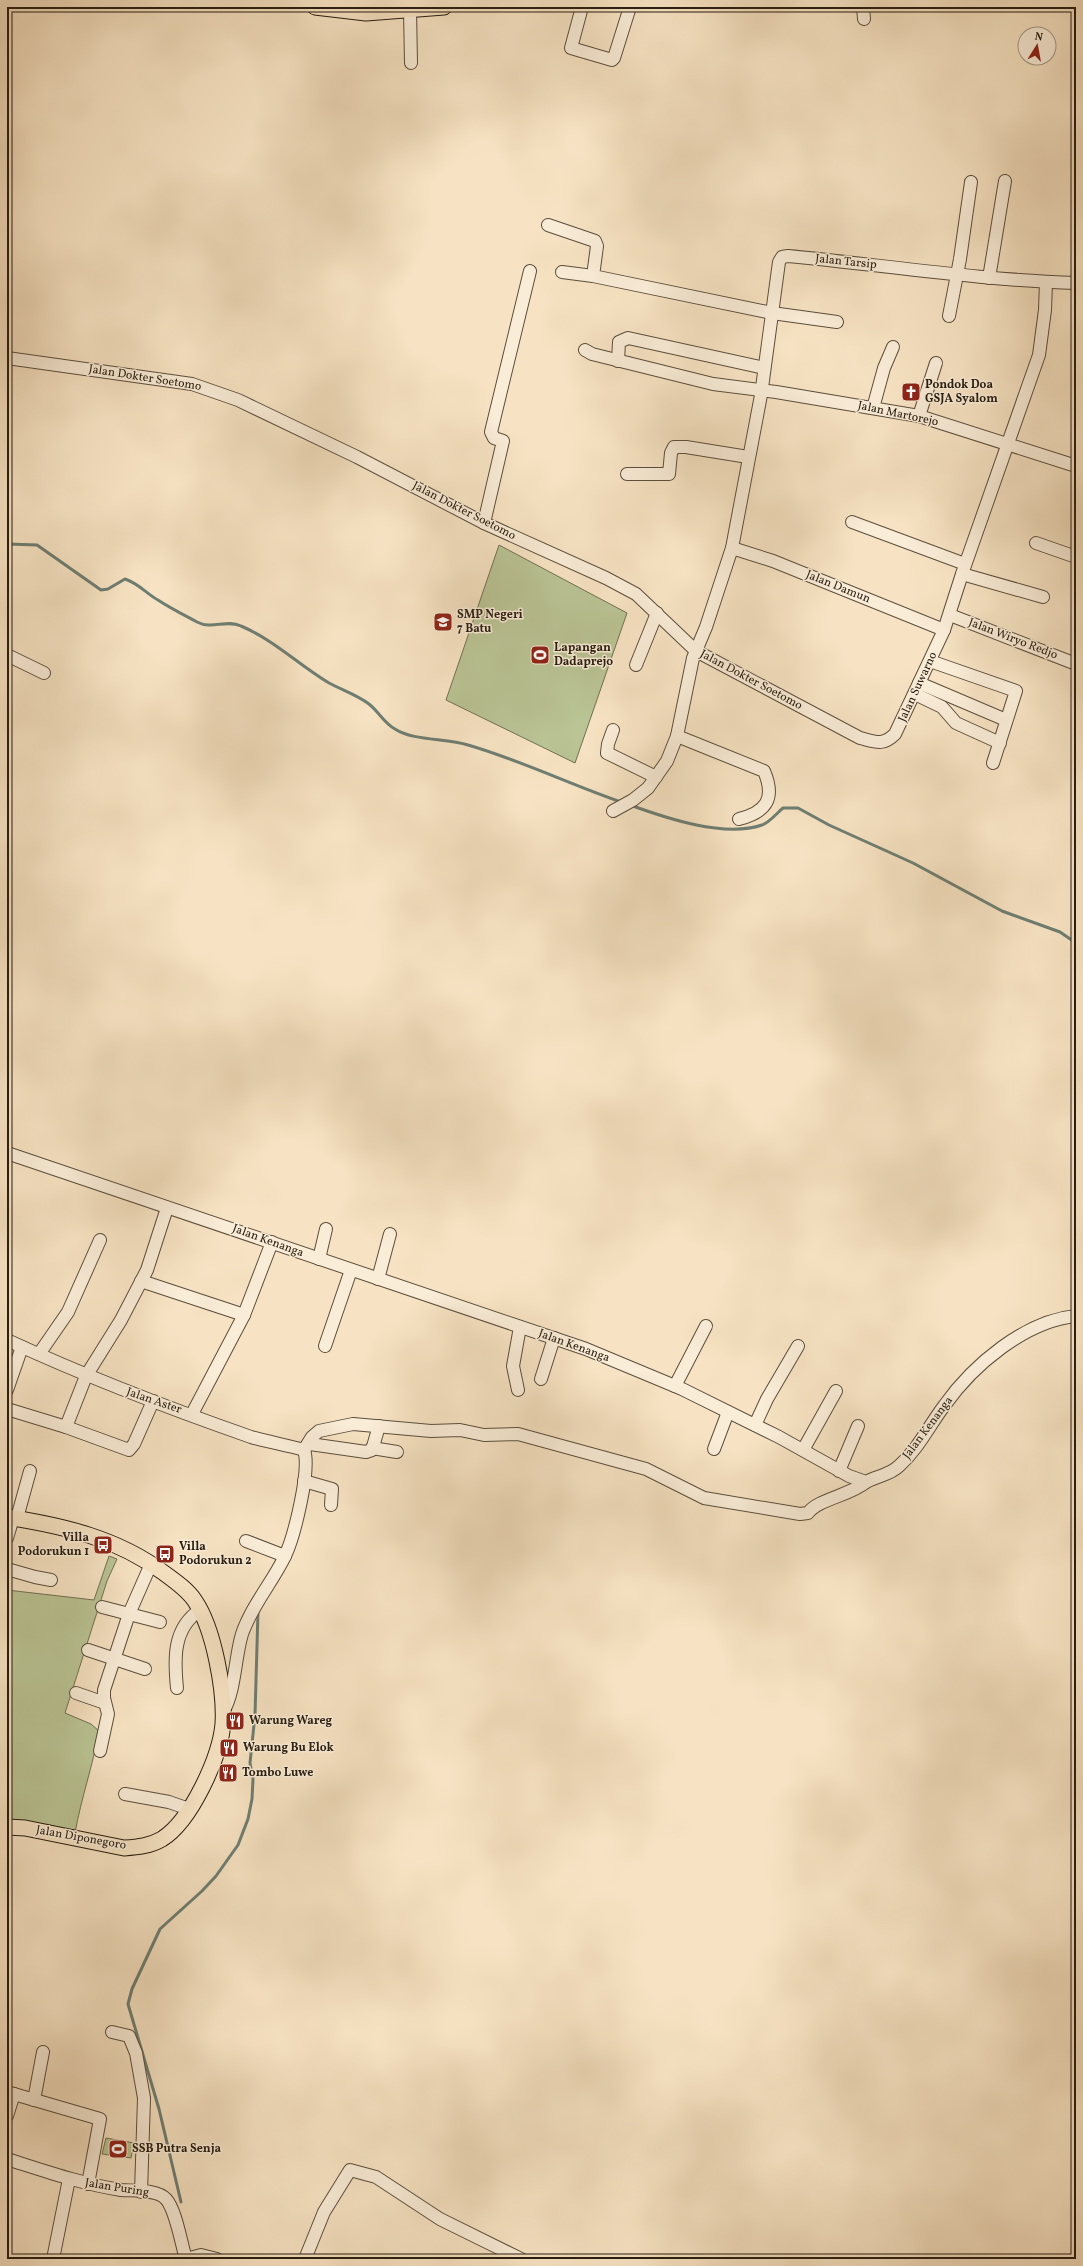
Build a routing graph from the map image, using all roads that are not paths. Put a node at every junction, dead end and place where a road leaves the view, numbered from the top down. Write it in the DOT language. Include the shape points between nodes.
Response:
graph roads {
  1 [pos="315,7"];
  2 [pos="444,7"];
  3 [pos="582,7"];
  4 [pos="630,7"];
  5 [pos="410,10"];
  6 [pos="412,63"];
  7 [pos="1005,181"];
  8 [pos="971,182"];
  9 [pos="548,225"];
  10 [pos="530,271"];
  11 [pos="562,272"];
  12 [pos="957,274"];
  13 [pos="593,276"];
  14 [pos="989,278"];
  15 [pos="1046,282"];
  16 [pos="1076,283"];
  17 [pos="772,313"];
  18 [pos="949,316"];
  19 [pos="837,322"];
  20 [pos="893,347"];
  21 [pos="585,350"];
  22 [pos="7,358"];
  23 [pos="618,361"];
  24 [pos="936,364"];
  25 [pos="764,368"];
  26 [pos="762,391"];
  27 [pos="873,408"];
  28 [pos="919,416"];
  29 [pos="1008,446"];
  30 [pos="748,457"];
  31 [pos="1076,466"];
  32 [pos="626,474"];
  33 [pos="852,522"];
  34 [pos="484,523"];
  35 [pos="1036,543"];
  36 [pos="732,548"];
  37 [pos="1076,557"];
  38 [pos="964,569"];
  39 [pos="1043,597"];
  40 [pos="657,613"];
  41 [pos="950,615"];
  42 [pos="944,630"];
  43 [pos="696,651"];
  44 [pos="7,655"];
  45 [pos="930,661"];
  46 [pos="1076,664"];
  47 [pos="636,665"];
  48 [pos="44,672"];
  49 [pos="917,689"];
  50 [pos="1006,720"];
  51 [pos="613,730"];
  52 [pos="678,736"];
  53 [pos="888,741"];
  54 [pos="1000,743"];
  55 [pos="992,763"];
  56 [pos="656,777"];
  57 [pos="617,809"];
  58 [pos="739,819"];
  59 [pos="7,1153"];
  60 [pos="166,1208"];
  61 [pos="326,1229"];
  62 [pos="390,1234"];
  63 [pos="100,1240"];
  64 [pos="272,1242"];
  65 [pos="319,1259"];
  66 [pos="351,1270"];
  67 [pos="378,1279"];
  68 [pos="141,1282"];
  69 [pos="244,1315"];
  70 [pos="1076,1316"];
  71 [pos="706,1326"];
  72 [pos="520,1327"];
  73 [pos="554,1338"];
  74 [pos="7,1340"];
  75 [pos="325,1346"];
  76 [pos="798,1346"];
  77 [pos="22,1347"];
  78 [pos="39,1354"];
  79 [pos="86,1376"];
  80 [pos="541,1379"];
  81 [pos="675,1386"];
  82 [pos="7,1390"];
  83 [pos="518,1390"];
  84 [pos="836,1391"];
  85 [pos="153,1401"];
  86 [pos="7,1409"];
  87 [pos="728,1412"];
  88 [pos="192,1414"];
  89 [pos="755,1425"];
  90 [pos="379,1426"];
  91 [pos="858,1426"];
  92 [pos="66,1427"];
  93 [pos="307,1447"];
  94 [pos="372,1448"];
  95 [pos="714,1449"];
  96 [pos="804,1450"];
  97 [pos="397,1452"];
  98 [pos="30,1470"];
  99 [pos="839,1471"];
  100 [pos="304,1481"];
  101 [pos="866,1482"];
  102 [pos="331,1505"];
  103 [pos="12,1518"];
  104 [pos="7,1538"];
  105 [pos="246,1542"];
  106 [pos="285,1556"];
  107 [pos="151,1564"];
  108 [pos="7,1569"];
  109 [pos="51,1580"];
  110 [pos="102,1607"];
  111 [pos="200,1610"];
  112 [pos="128,1614"];
  113 [pos="160,1622"];
  114 [pos="88,1650"];
  115 [pos="115,1659"];
  116 [pos="145,1669"];
  117 [pos="177,1688"];
  118 [pos="76,1693"];
  119 [pos="105,1703"];
  120 [pos="223,1713"];
  121 [pos="100,1751"];
  122 [pos="125,1794"];
  123 [pos="189,1809"];
  124 [pos="7,1827"];
  125 [pos="112,2032"];
  126 [pos="43,2052"];
  127 [pos="10,2093"];
  128 [pos="34,2100"];
  129 [pos="7,2116"];
  130 [pos="7,2159"];
  131 [pos="69,2179"];
  132 [pos="88,2184"];
  133 [pos="141,2192"];
  134 [pos="54,2259"];
  135 [pos="186,2259"];
  136 [pos="217,2259"];
  137 [pos="305,2259"];
  138 [pos="521,2259"];
  1 -- 5 [label="main road" via="366,13"];
  2 -- 5 [label="main road"];
  3 -- 4 [label="street" via="571,48 612,60"];
  5 -- 6 [label="street"];
  7 -- 14 [label="street"];
  8 -- 12 [label="street"];
  9 -- 13 [label="street" via="595,241 597,246"];
  10 -- 34 [label="street" via="491,432 494,438 503,441"];
  11 -- 13 [label="street"];
  12 -- 14 [label="street, Jalan Tarsip"];
  12 -- 17 [label="street, Jalan Tarsip" via="782,257 779,262"];
  12 -- 18 [label="street"];
  13 -- 17 [label="street"];
  14 -- 15 [label="street, Jalan Tarsip"];
  15 -- 16 [label="street, Jalan Tarsip"];
  15 -- 29 [label="street" via="1039,355"];
  17 -- 19 [label="street"];
  17 -- 25 [label="street, Jalan Tarsip"];
  20 -- 27 [label="street" via="884,368"];
  21 -- 23 [label="street, Jalan Martorejo"];
  22 -- 34 [label="street, Jalan Dokter Soetomo" via="192,384 219,392 357,456"];
  23 -- 25 [label="street" via="619,342 628,338"];
  23 -- 26 [label="street, Jalan Martorejo" via="713,384"];
  24 -- 28 [label="street"];
  25 -- 26 [label="street, Jalan Tarsip"];
  26 -- 27 [label="street, Jalan Martorejo"];
  26 -- 30 [label="street, Jalan Tarsip"];
  27 -- 28 [label="street, Jalan Martorejo"];
  28 -- 29 [label="street, Jalan Martorejo"];
  29 -- 31 [label="street, Jalan Martorejo"];
  29 -- 38 [label="street, Jalan Suwarno"];
  30 -- 32 [label="street" via="674,447 669,474"];
  30 -- 36 [label="street, Jalan Tarsip"];
  33 -- 38 [label="street"];
  34 -- 40 [label="street, Jalan Dokter Soetomo" via="618,584 636,594"];
  35 -- 37 [label="street"];
  36 -- 42 [label="street, Jalan Damun" via="773,560"];
  36 -- 43 [label="street, Jalan Tarsip"];
  38 -- 39 [label="street"];
  38 -- 41 [label="street, Jalan Suwarno"];
  40 -- 43 [label="street, Jalan Dokter Soetomo"];
  40 -- 47 [label="street"];
  41 -- 42 [label="street, Jalan Suwarno"];
  41 -- 46 [label="street, Jalan Wiryo Redjo"];
  42 -- 45 [label="street, Jalan Suwarno"];
  43 -- 52 [label="street, Jalan Tarsip" via="688,677"];
  43 -- 53 [label="street, Jalan Dokter Soetomo" via="860,738"];
  44 -- 48 [label="street"];
  45 -- 49 [label="street, Jalan Suwarno"];
  45 -- 50 [label="street" via="1014,689 1017,694"];
  49 -- 50 [label="street"];
  49 -- 53 [label="street, Jalan Suwarno" via="895,734"];
  49 -- 54 [label="street" via="942,707 956,723"];
  50 -- 54 [label="street"];
  51 -- 56 [label="street" via="608,744 608,753 611,757"];
  52 -- 56 [label="street, Jalan Tarsip" via="667,761"];
  52 -- 58 [label="street" via="764,771 769,790 765,806 756,815"];
  54 -- 55 [label="street"];
  56 -- 57 [label="street, Jalan Tarsip" via="648,788"];
  59 -- 60 [label="street, Jalan Kenanga"];
  60 -- 64 [label="street, Jalan Kenanga"];
  60 -- 68 [label="street"];
  61 -- 65 [label="street"];
  62 -- 67 [label="street"];
  63 -- 78 [label="street" via="68,1312"];
  64 -- 65 [label="street, Jalan Kenanga"];
  64 -- 69 [label="street"];
  65 -- 66 [label="street, Jalan Kenanga"];
  66 -- 67 [label="street, Jalan Kenanga"];
  66 -- 75 [label="street"];
  67 -- 72 [label="street, Jalan Kenanga"];
  68 -- 69 [label="street"];
  68 -- 79 [label="street"];
  69 -- 88 [label="street"];
  70 -- 101 [label="street, Jalan Kenanga" via="1047,1322 994,1353 944,1405 908,1458 890,1472"];
  71 -- 81 [label="street"];
  72 -- 73 [label="street, Jalan Kenanga"];
  72 -- 83 [label="street" via="513,1366"];
  73 -- 80 [label="street"];
  73 -- 81 [label="street, Jalan Kenanga" via="586,1348"];
  74 -- 77 [label="street, Jalan Aster"];
  76 -- 89 [label="street"];
  77 -- 78 [label="street, Jalan Aster"];
  77 -- 82 [label="street"];
  78 -- 79 [label="street, Jalan Aster"];
  79 -- 85 [label="street, Jalan Aster"];
  79 -- 92 [label="street"];
  81 -- 87 [label="street, Jalan Kenanga"];
  84 -- 96 [label="street"];
  85 -- 88 [label="street, Jalan Aster"];
  85 -- 92 [label="street" via="134,1444 128,1450"];
  86 -- 92 [label="street"];
  87 -- 89 [label="street, Jalan Kenanga"];
  87 -- 95 [label="street"];
  88 -- 93 [label="street, Jalan Aster" via="252,1437"];
  89 -- 96 [label="street, Jalan Kenanga"];
  90 -- 93 [label="street" via="353,1424 323,1429 315,1433"];
  90 -- 94 [label="street"];
  90 -- 101 [label="street" via="431,1431 454,1430 484,1435 518,1434 646,1469 704,1498 800,1514 808,1513 815,1505 850,1493"];
  91 -- 99 [label="street"];
  93 -- 94 [label="street, Jalan Aster" via="359,1452 366,1452"];
  93 -- 100 [label="street"];
  94 -- 97 [label="street, Jalan Aster"];
  96 -- 99 [label="street, Jalan Kenanga"];
  98 -- 103 [label="street"];
  99 -- 101 [label="street, Jalan Kenanga"];
  100 -- 102 [label="street" via="332,1489"];
  100 -- 106 [label="street"];
  103 -- 104 [label="street"];
  103 -- 107 [label="main road, Jalan Diponegoro" via="70,1528 102,1538"];
  105 -- 106 [label="street"];
  106 -- 120 [label="street" via="248,1619 236,1656 231,1691"];
  107 -- 111 [label="main road, Jalan Diponegoro" via="187,1592"];
  107 -- 112 [label="street"];
  108 -- 109 [label="street"];
  110 -- 112 [label="street"];
  111 -- 117 [label="street" via="186,1621 177,1642 174,1664"];
  111 -- 120 [label="main road, Jalan Diponegoro" via="217,1657"];
  112 -- 113 [label="street"];
  112 -- 115 [label="street"];
  114 -- 115 [label="street"];
  115 -- 116 [label="street"];
  115 -- 119 [label="street" via="104,1690"];
  118 -- 119 [label="street"];
  119 -- 121 [label="street" via="108,1714"];
  120 -- 123 [label="main road, Jalan Diponegoro" via="216,1758"];
  122 -- 123 [label="street" via="169,1802"];
  123 -- 124 [label="main road, Jalan Diponegoro" via="167,1836 138,1847 112,1846 25,1828"];
  125 -- 133 [label="street" via="129,2036 136,2053 144,2098"];
  126 -- 128 [label="street"];
  127 -- 128 [label="street"];
  127 -- 129 [label="street"];
  128 -- 132 [label="street" via="97,2118 101,2122"];
  130 -- 131 [label="street, Jalan Puring"];
  131 -- 132 [label="street, Jalan Puring"];
  131 -- 134 [label="street"];
  132 -- 133 [label="street, Jalan Puring"];
  133 -- 135 [label="street, Jalan Puring" via="166,2198"];
  135 -- 136 [label="street" via="202,2255"];
  137 -- 138 [label="street" via="324,2212 350,2170 376,2177 440,2219"];
}
